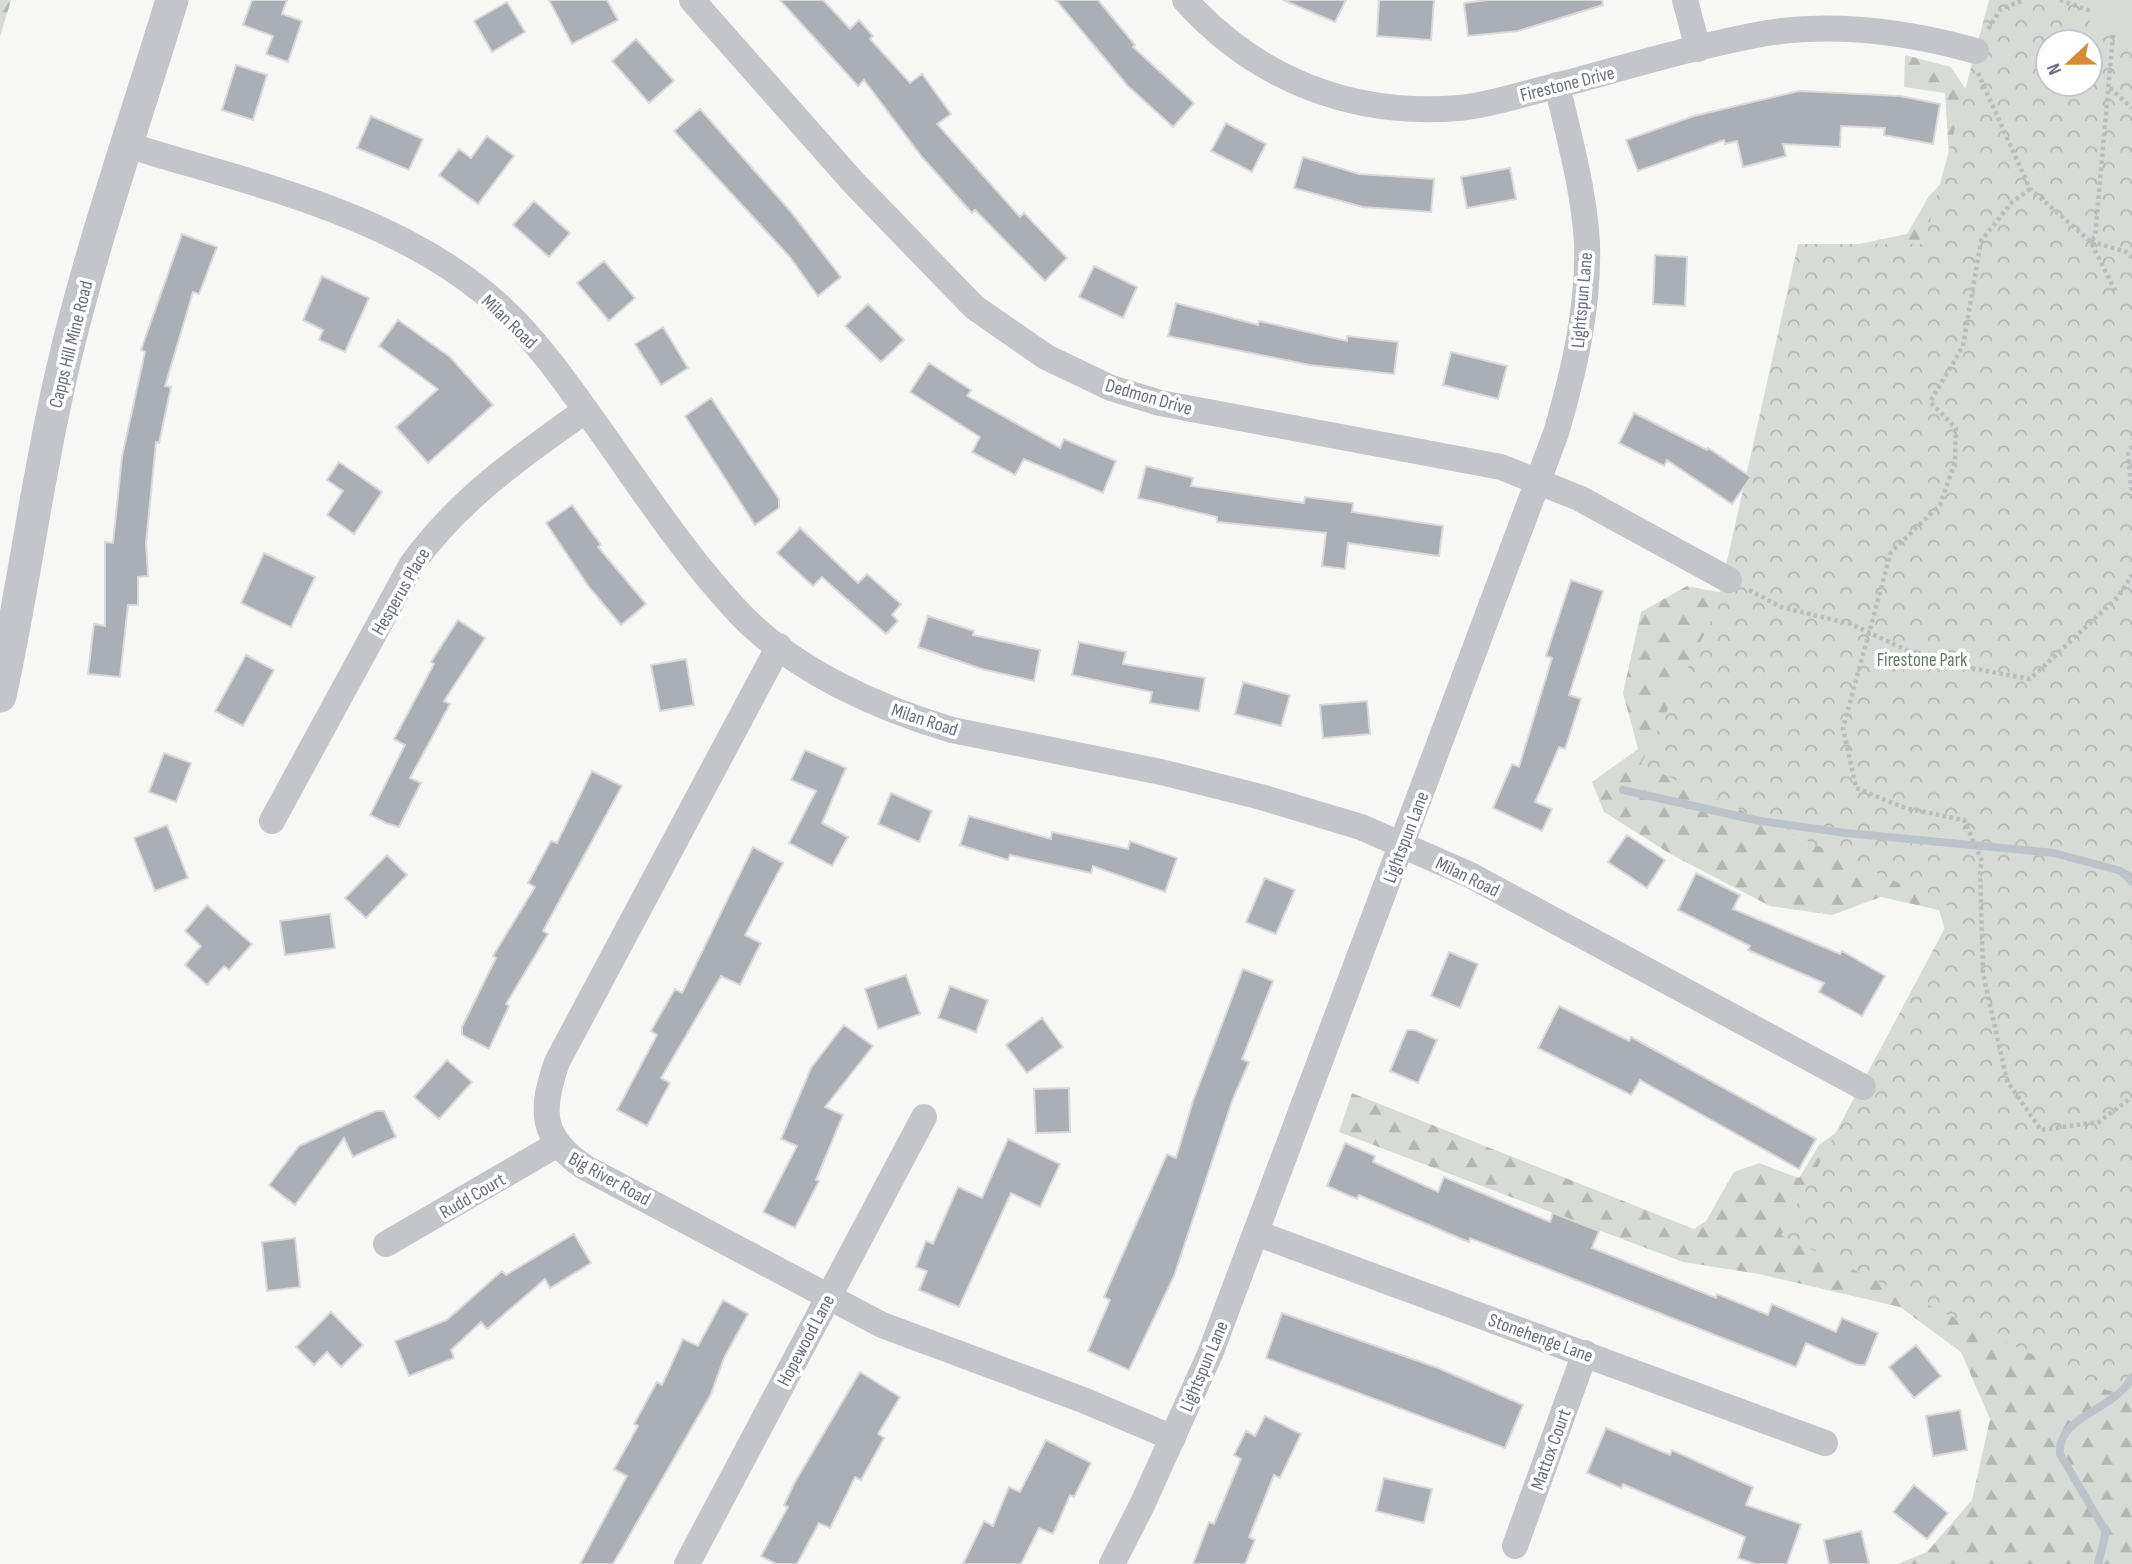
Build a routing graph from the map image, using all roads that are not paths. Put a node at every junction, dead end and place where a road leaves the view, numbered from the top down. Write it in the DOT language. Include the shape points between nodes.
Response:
graph roads {
  1 [pos="172,0"];
  2 [pos="692,0"];
  3 [pos="1185,0"];
  4 [pos="1685,0"];
  5 [pos="1698,49"];
  6 [pos="1976,51"];
  7 [pos="1558,85"];
  8 [pos="127,145"];
  9 [pos="586,410"];
  10 [pos="1538,480"];
  11 [pos="1729,580"];
  12 [pos="779,646"];
  13 [pos="0,696"];
  14 [pos="272,821"];
  15 [pos="1403,844"];
  16 [pos="1863,1087"];
  17 [pos="924,1117"];
  18 [pos="556,1145"];
  19 [pos="1256,1233"];
  20 [pos="386,1244"];
  21 [pos="827,1298"];
  22 [pos="1585,1353"];
  23 [pos="1172,1438"];
  24 [pos="1825,1443"];
  25 [pos="1515,1546"];
  26 [pos="687,1564"];
  27 [pos="1112,1564"];
  1 -- 8 [label="street, Capps Hill Mine Road"];
  2 -- 10 [label="street, Dedmon Drive" via="920,255 974,307 1046,357 1111,388 1160,403 1398,446 1500,467"];
  3 -- 7 [label="street, Firestone Drive" via="1251,60 1312,89 1357,102 1398,108 1459,108"];
  4 -- 5 [label="street"];
  5 -- 6 [label="street, Firestone Drive" via="1768,33 1834,29 1910,35"];
  5 -- 7 [label="street, Firestone Drive"];
  7 -- 10 [label="street, Lightspun Lane" via="1581,194 1587,273 1571,382"];
  8 -- 9 [label="street, Milan Road" via="324,206 398,238 495,302 557,370"];
  8 -- 13 [label="street, Capps Hill Mine Road" via="62,368"];
  9 -- 12 [label="street, Milan Road" via="694,563 742,616"];
  9 -- 14 [label="street, Hesperus Place" via="501,471 437,529 412,564"];
  10 -- 11 [label="street, Dedmon Drive"];
  10 -- 15 [label="street, Lightspun Lane"];
  12 -- 15 [label="street, Milan Road" via="858,694 920,721 1261,797"];
  12 -- 18 [label="street, Big River Road" via="557,1062 547,1112"];
  15 -- 16 [label="street, Milan Road" via="1470,875"];
  15 -- 19 [label="street, Lightspun Lane"];
  17 -- 21 [label="street, Hopewood Lane"];
  18 -- 20 [label="street, Rudd Court"];
  18 -- 21 [label="street, Big River Road" via="586,1167"];
  19 -- 22 [label="street, Stonehenge Lane"];
  19 -- 23 [label="street, Lightspun Lane"];
  21 -- 23 [label="street, Big River Road" via="882,1325"];
  21 -- 26 [label="street, Hopewood Lane"];
  22 -- 24 [label="street, Stonehenge Lane"];
  22 -- 25 [label="street, Mattox Court"];
  23 -- 27 [label="street, Lightspun Lane"];
}
